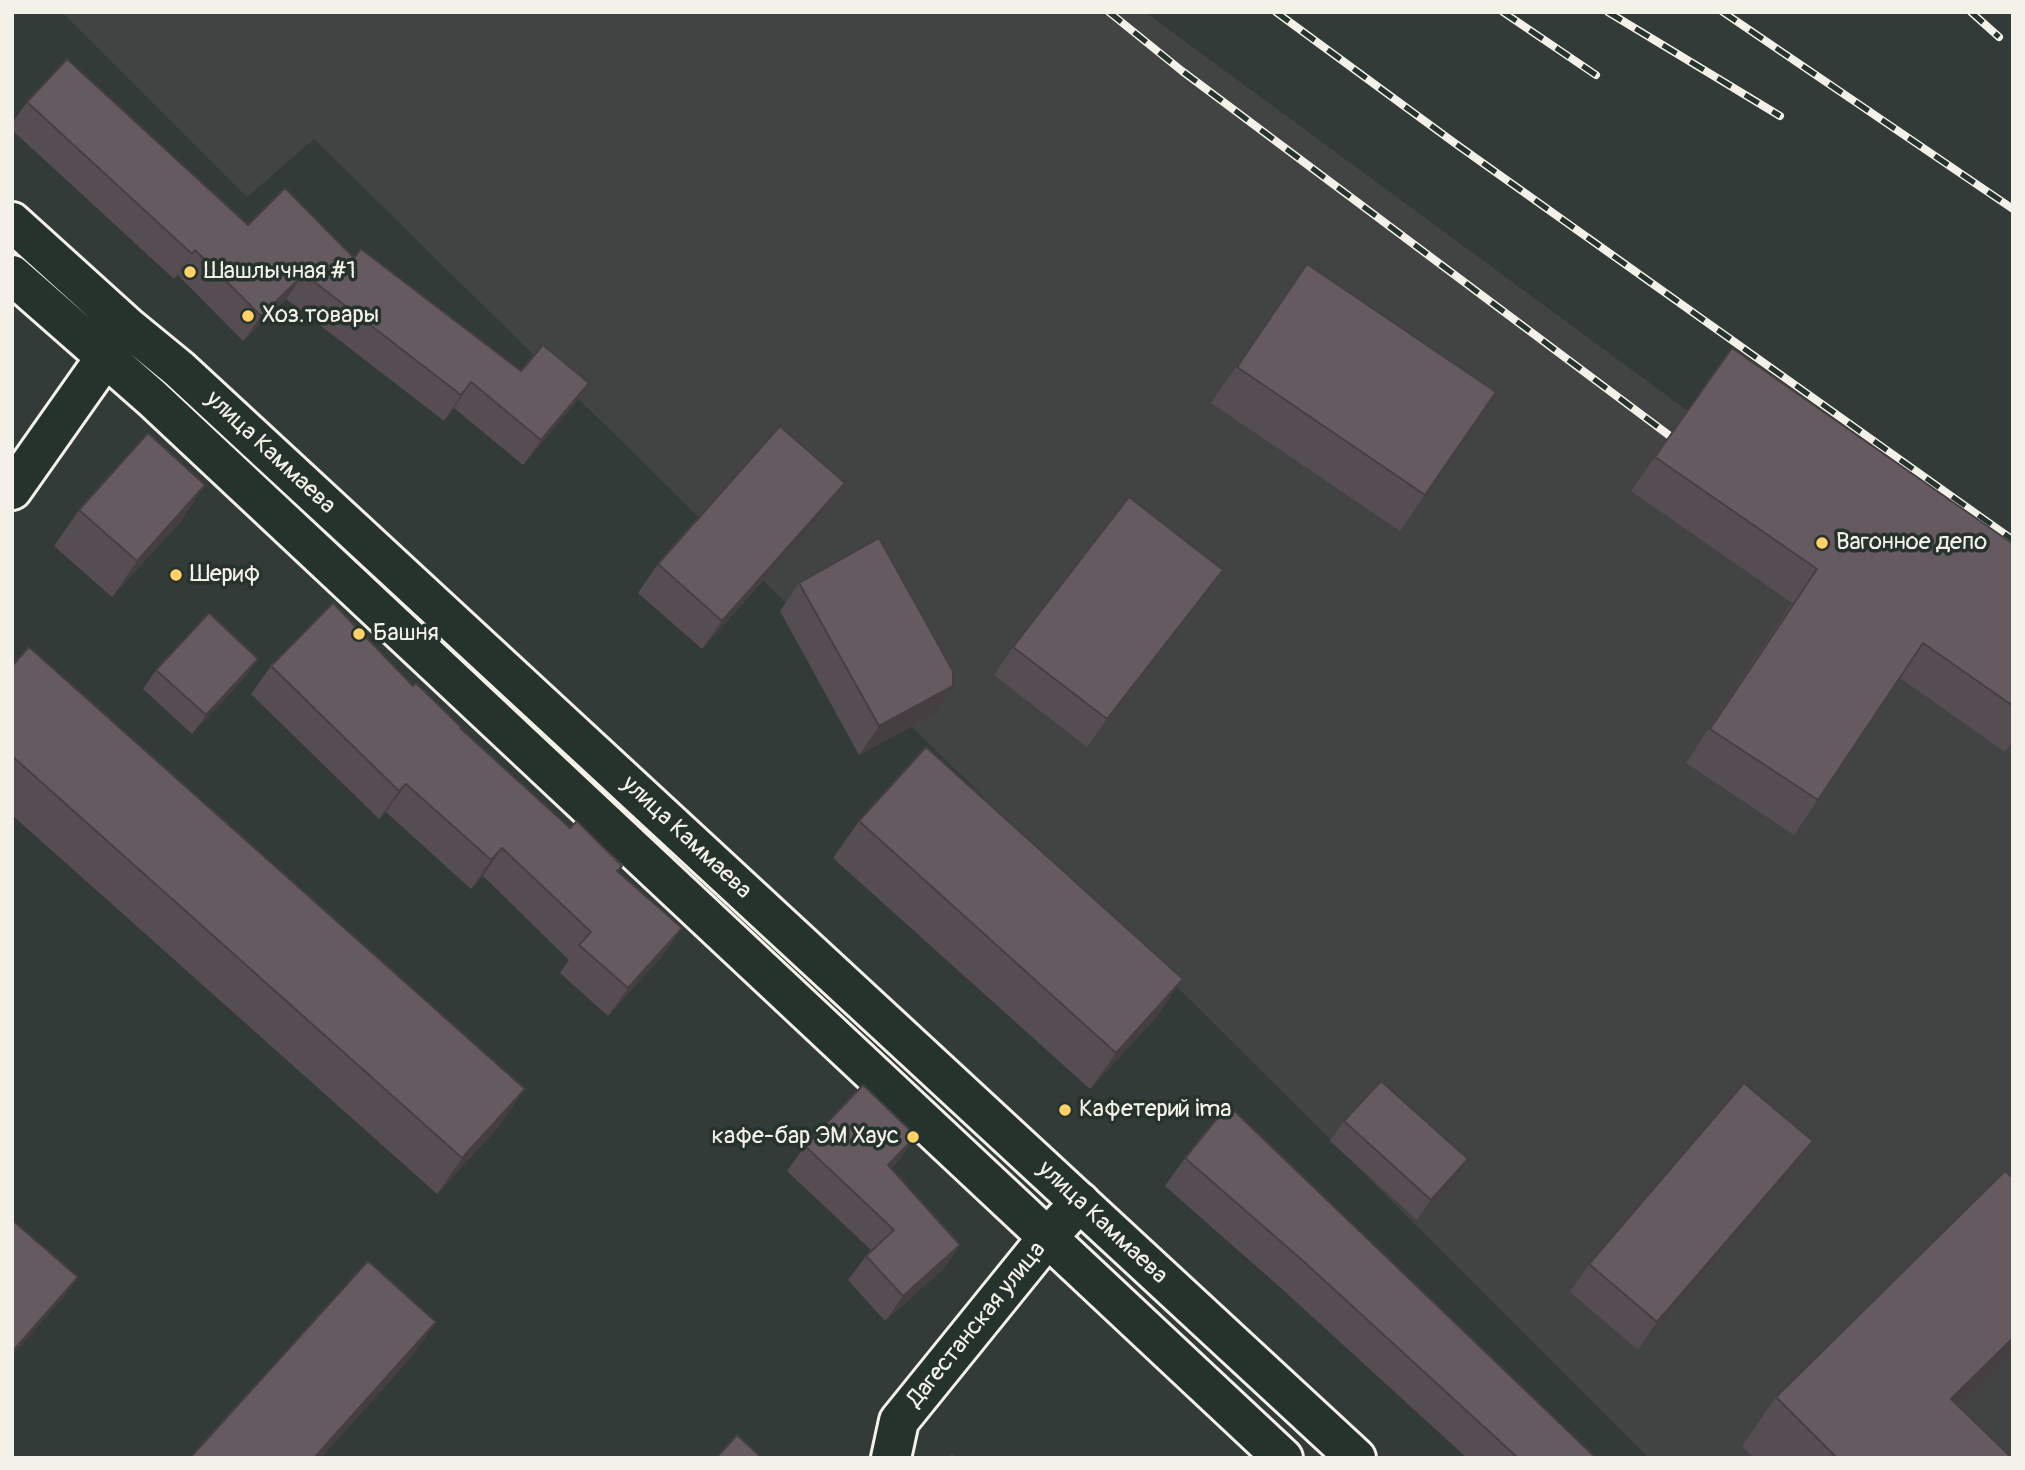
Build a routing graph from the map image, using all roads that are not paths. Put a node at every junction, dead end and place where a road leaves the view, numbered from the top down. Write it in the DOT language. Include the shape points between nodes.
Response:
graph roads {
  1 [pos="12,222"];
  2 [pos="12,275"];
  3 [pos="130,328"];
  4 [pos="105,358"];
  5 [pos="12,489"];
  6 [pos="1080,1202"];
  7 [pos="1048,1237"];
  8 [pos="891,1458"];
  9 [pos="1283,1458"];
  10 [pos="1356,1458"];
  1 -- 3 [label="main road, улица Каммаева"];
  2 -- 4 [label="main road, улица Каммаева"];
  3 -- 4 [label="main road"];
  3 -- 6 [label="main road, улица Каммаева"];
  4 -- 5 [label="main road"];
  4 -- 7 [label="main road, улица Каммаева"];
  6 -- 7 [label="main road, Дагестанская улица"];
  6 -- 10 [label="main road, улица Каммаева"];
  7 -- 8 [label="main road, Дагестанская улица" via="899,1421"];
  7 -- 9 [label="main road, улица Каммаева"];
}
